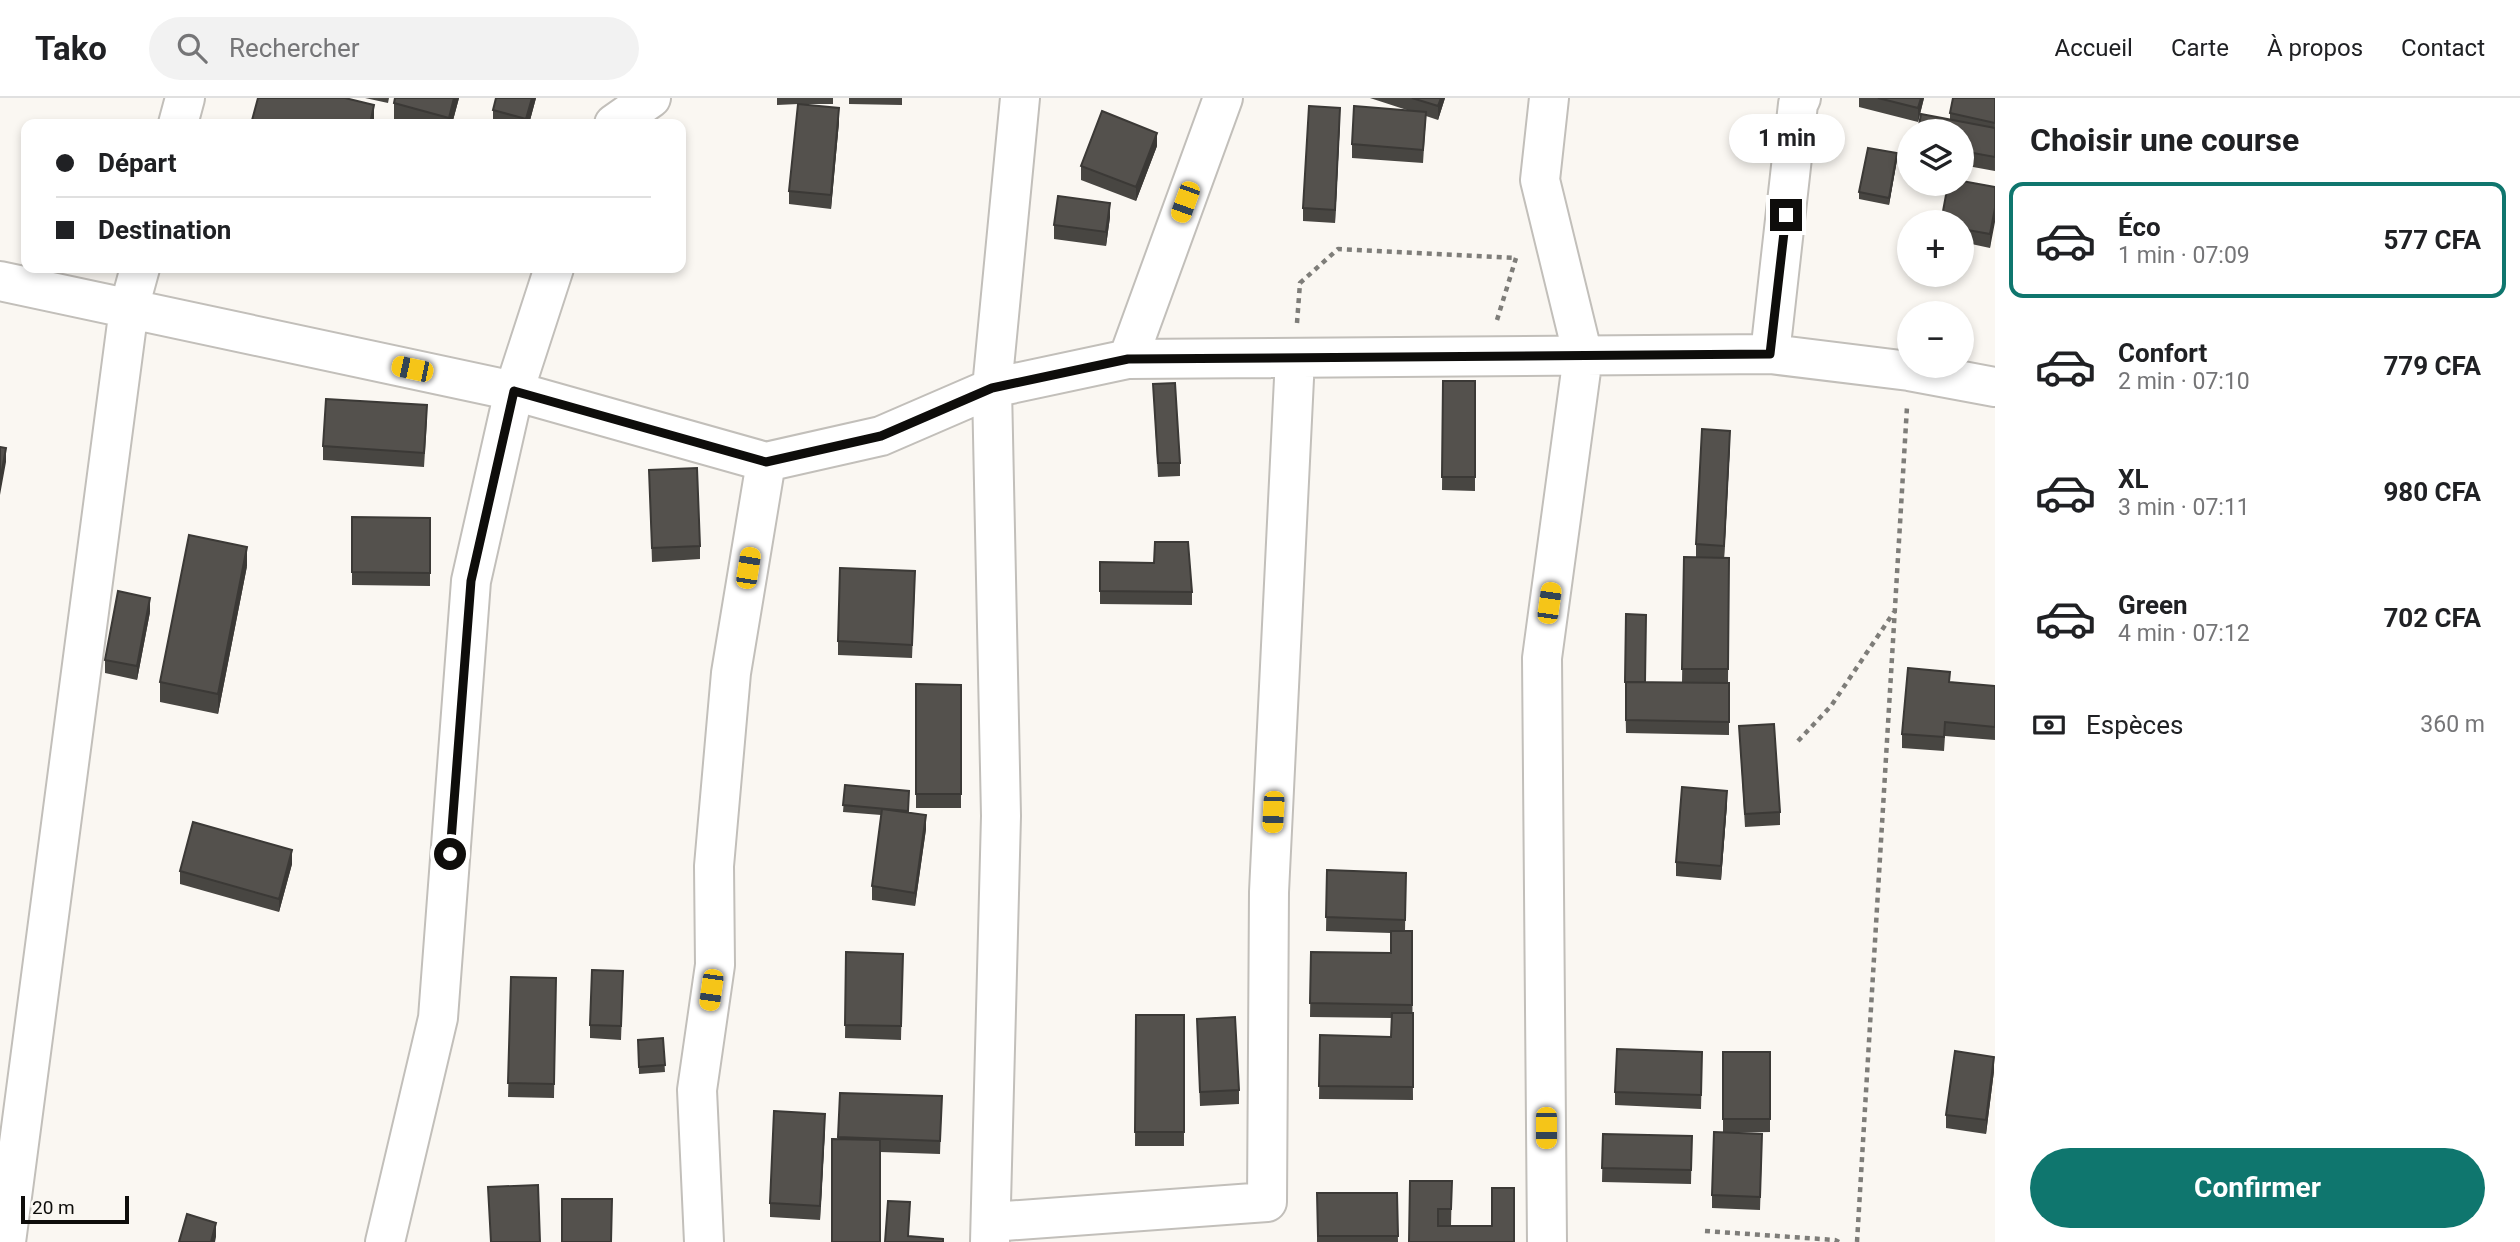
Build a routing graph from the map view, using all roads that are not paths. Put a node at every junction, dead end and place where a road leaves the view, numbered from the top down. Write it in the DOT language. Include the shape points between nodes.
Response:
graph roads {
  1 [pos="185,98"];
  2 [pos="652,98"];
  3 [pos="1020,98"];
  4 [pos="1223,98"];
  5 [pos="1549,98"];
  6 [pos="1801,98"];
  7 [pos="179,119"];
  8 [pos="621,119"];
  9 [pos="139,273"];
  10 [pos="552,273"];
  11 [pos="0,281"];
  12 [pos="129,308"];
  13 [pos="1770,354"];
  14 [pos="1583,356"];
  15 [pos="1295,358"];
  16 [pos="1128,359"];
  17 [pos="1995,387"];
  18 [pos="992,388"];
  19 [pos="514,391"];
  20 [pos="766,462"];
  21 [pos="991,1232"];
  22 [pos="6,1242"];
  23 [pos="386,1242"];
  24 [pos="704,1242"];
  25 [pos="1546,1242"];
  1 -- 7 [label="street"];
  2 -- 8 [label="street"];
  3 -- 18 [label="street"];
  4 -- 16 [label="street"];
  5 -- 14 [label="street" via="1540,180"];
  6 -- 13 [label="street"];
  9 -- 12 [label="street"];
  10 -- 19 [label="street"];
  11 -- 12 [label="street"];
  12 -- 19 [label="street"];
  12 -- 22 [label="street"];
  13 -- 14 [label="street"];
  13 -- 17 [label="street"];
  14 -- 15 [label="street"];
  14 -- 25 [label="street" via="1542,659"];
  15 -- 16 [label="street"];
  15 -- 21 [label="street" via="1269,892 1267,1202"];
  16 -- 18 [label="street"];
  18 -- 20 [label="street" via="881,436"];
  18 -- 21 [label="street" via="1001,816"];
  19 -- 20 [label="street"];
  19 -- 23 [label="street" via="471,581 438,1018"];
  20 -- 24 [label="street" via="731,673 714,866 715,965 697,1090"];
}
